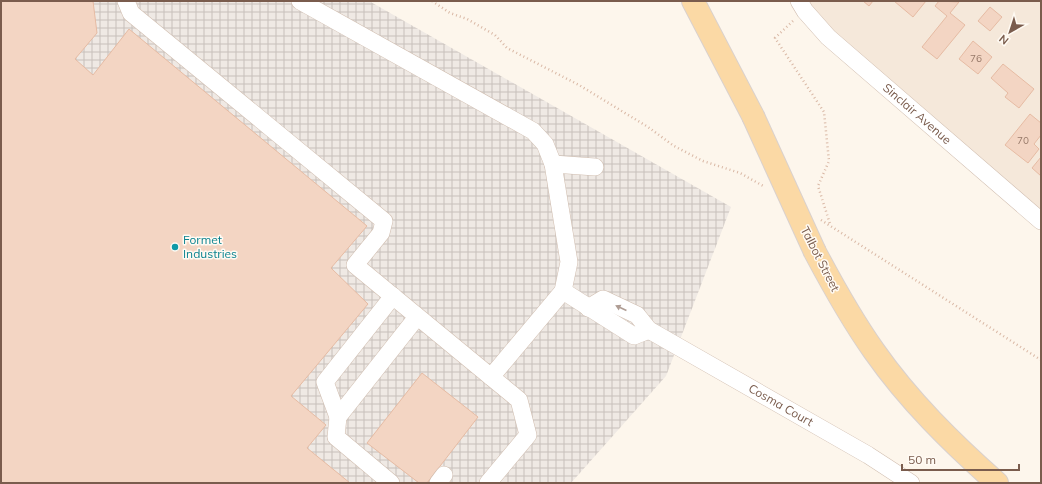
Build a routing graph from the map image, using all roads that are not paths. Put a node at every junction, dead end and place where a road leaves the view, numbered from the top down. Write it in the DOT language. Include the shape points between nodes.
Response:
graph roads {
  1 [pos="126,1"];
  2 [pos="300,1"];
  3 [pos="693,1"];
  4 [pos="802,6"];
  5 [pos="553,164"];
  6 [pos="595,167"];
  7 [pos="1041,221"];
  8 [pos="563,291"];
  9 [pos="393,296"];
  10 [pos="417,317"];
  11 [pos="491,377"];
  12 [pos="338,417"];
  13 [pos="391,483"];
  14 [pos="488,483"];
  15 [pos="911,483"];
  16 [pos="997,483"];
  1 -- 9 [label="street" via="131,13 384,221 381,234 355,265"];
  2 -- 5 [label="street" via="534,131 545,144"];
  3 -- 16 [label="main road, Talbot Street, bridge" via="753,116 814,252 842,302 883,363 914,402 958,448"];
  4 -- 7 [label="street, Sinclair Avenue" via="828,37"];
  5 -- 6 [label="street"];
  5 -- 8 [label="street" via="569,262"];
  8 -- 11 [label="street"];
  8 -- 15 [label="street, Cosma Court" via="634,336 650,330 868,455"];
  9 -- 10 [label="street"];
  9 -- 12 [label="street" via="325,382"];
  10 -- 11 [label="street"];
  10 -- 12 [label="street"];
  11 -- 14 [label="street" via="519,400 528,435"];
  12 -- 13 [label="street" via="336,437"];
}
